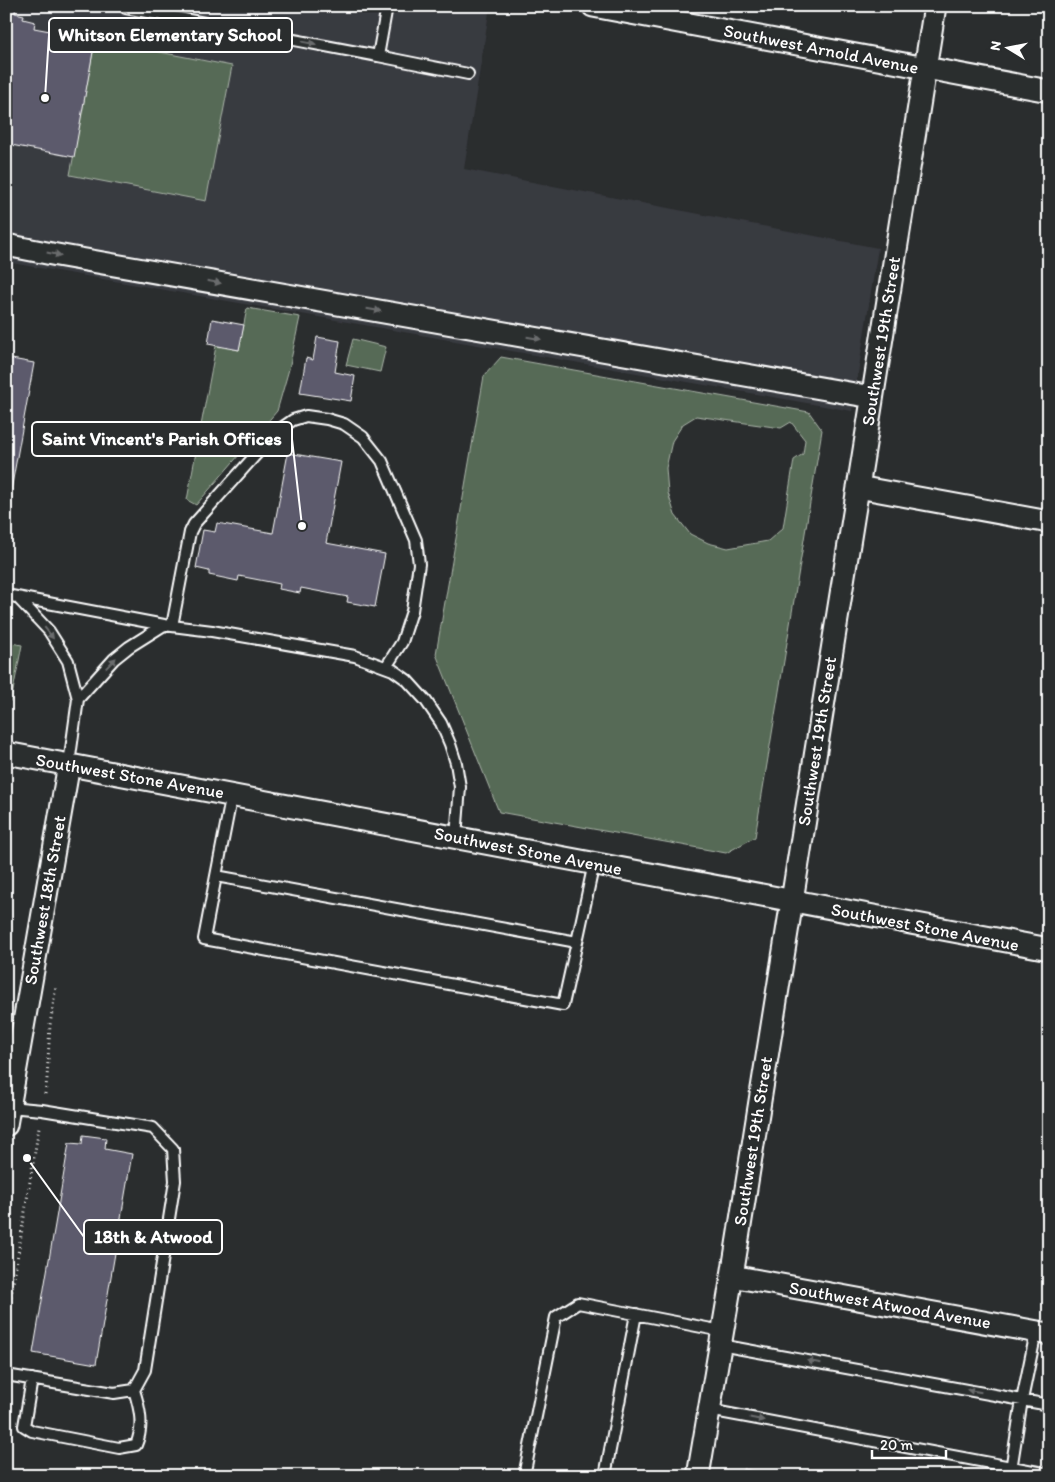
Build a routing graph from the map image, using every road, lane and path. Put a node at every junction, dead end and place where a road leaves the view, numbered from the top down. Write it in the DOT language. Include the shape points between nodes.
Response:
graph roads {
  1 [pos="126,6"];
  2 [pos="387,6"];
  3 [pos="593,6"];
  4 [pos="936,6"];
  5 [pos="378,56"];
  6 [pos="925,68"];
  7 [pos="468,74"];
  8 [pos="1049,91"];
  9 [pos="6,245"];
  10 [pos="872,397"];
  11 [pos="858,487"];
  12 [pos="1049,522"];
  13 [pos="11,596"];
  14 [pos="168,626"];
  15 [pos="386,667"];
  16 [pos="78,699"];
  17 [pos="6,753"];
  18 [pos="69,764"];
  19 [pos="232,794"];
  20 [pos="456,836"];
  21 [pos="594,863"];
  22 [pos="216,876"];
  23 [pos="791,902"];
  24 [pos="577,942"];
  25 [pos="1049,949"];
  26 [pos="56,986"];
  27 [pos="42,1110"];
  28 [pos="8,1116"];
  29 [pos="732,1276"];
  30 [pos="636,1314"];
  31 [pos="6,1326"];
  32 [pos="1042,1333"];
  33 [pos="721,1338"];
  34 [pos="6,1374"];
  35 [pos="32,1379"];
  36 [pos="134,1390"];
  37 [pos="1022,1400"];
  38 [pos="1049,1405"];
  39 [pos="709,1410"];
  40 [pos="1011,1471"];
  41 [pos="1049,1474"];
  42 [pos="524,1476"];
  43 [pos="605,1476"];
  44 [pos="698,1476"];
  1 -- 5 [label="lane, one-way"];
  2 -- 5 [label="lane"];
  3 -- 6 [label="street, Southwest Arnold Avenue"];
  4 -- 6 [label="street, Southwest 19th Street"];
  5 -- 7 [label="lane"];
  6 -- 8 [label="street, Southwest Arnold Avenue"];
  6 -- 10 [label="street, Southwest 19th Street"];
  9 -- 10 [label="street, one-way"];
  10 -- 11 [label="street, Southwest 19th Street"];
  11 -- 12 [label="street"];
  11 -- 23 [label="street, Southwest 19th Street"];
  13 -- 14 [label="lane"];
  13 -- 16 [label="lane, one-way" via="49,631 68,661"];
  14 -- 15 [label="lane" via="355,656"];
  14 -- 15 [label="lane" via="194,524 277,431 306,416 328,419 344,424 363,437 382,461 416,540 419,564 412,611 402,642"];
  16 -- 14 [label="lane, one-way" via="114,659"];
  15 -- 20 [label="lane" via="407,680 426,701 450,744 460,787"];
  16 -- 18 [label="lane"];
  17 -- 18 [label="street, Southwest Stone Avenue"];
  18 -- 19 [label="street, Southwest Stone Avenue"];
  18 -- 28 [label="street, Southwest 18th Street"];
  19 -- 20 [label="street, Southwest Stone Avenue"];
  19 -- 22 [label="lane"];
  20 -- 21 [label="street, Southwest Stone Avenue"];
  21 -- 23 [label="street, Southwest Stone Avenue"];
  21 -- 24 [label="lane"];
  22 -- 24 [label="lane"];
  22 -- 24 [label="lane" via="204,938 563,1005"];
  23 -- 25 [label="street, Southwest Stone Avenue"];
  23 -- 29 [label="street, Southwest 19th Street"];
  26 -- 27 [label="path"];
  27 -- 28 [label="lane"];
  27 -- 31 [label="path"];
  27 -- 36 [label="lane" via="154,1128 173,1149 176,1181 146,1370"];
  29 -- 32 [label="street, Southwest Atwood Avenue"];
  29 -- 33 [label="street, Southwest 19th Street"];
  30 -- 33 [label="lane"];
  30 -- 42 [label="lane" via="578,1303 556,1318"];
  30 -- 43 [label="lane"];
  32 -- 37 [label="lane"];
  37 -- 33 [label="lane, one-way"];
  33 -- 39 [label="street, Southwest 19th Street"];
  34 -- 35 [label="lane"];
  35 -- 36 [label="lane" via="114,1393"];
  35 -- 36 [label="lane" via="24,1426 32,1431 119,1448 136,1445 140,1435 141,1412"];
  37 -- 38 [label="lane"];
  37 -- 40 [label="lane"];
  39 -- 40 [label="lane, one-way"];
  39 -- 44 [label="street, Southwest 19th Street"];
  40 -- 41 [label="lane"];
}
